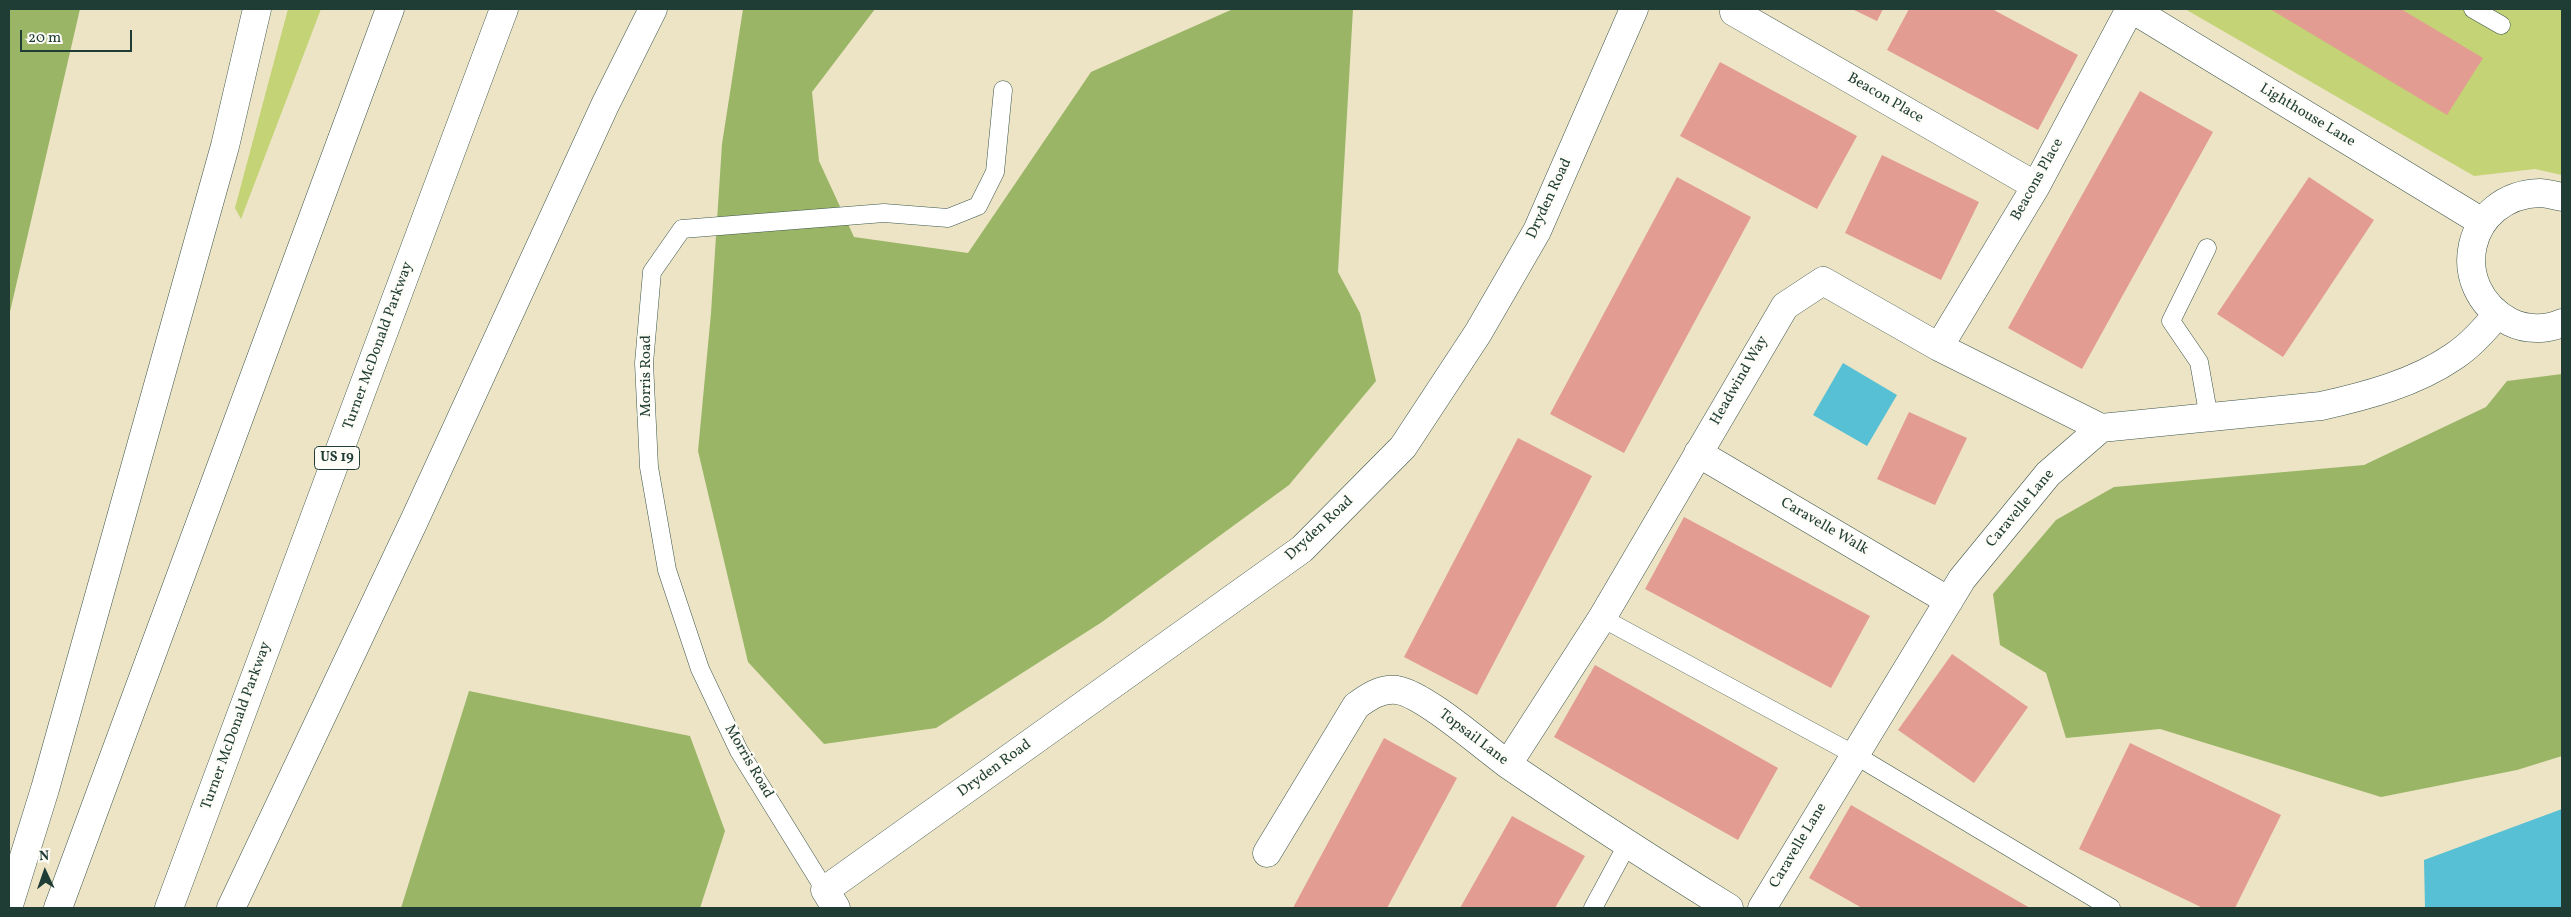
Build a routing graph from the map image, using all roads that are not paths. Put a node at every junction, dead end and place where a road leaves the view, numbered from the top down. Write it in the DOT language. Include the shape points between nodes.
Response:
graph roads {
  1 [pos="257,9"];
  2 [pos="390,9"];
  3 [pos="504,9"];
  4 [pos="653,9"];
  5 [pos="1634,9"];
  6 [pos="2131,9"];
  7 [pos="2474,9"];
  8 [pos="1734,12"];
  9 [pos="2501,25"];
  10 [pos="1003,90"];
  11 [pos="2036,186"];
  12 [pos="2562,198"];
  13 [pos="2482,222"];
  14 [pos="2207,248"];
  15 [pos="2497,315"];
  16 [pos="2562,323"];
  17 [pos="1939,347"];
  18 [pos="2209,418"];
  19 [pos="2101,428"];
  20 [pos="1698,453"];
  21 [pos="1949,601"];
  22 [pos="1602,618"];
  23 [pos="1855,755"];
  24 [pos="1508,764"];
  25 [pos="1627,845"];
  26 [pos="1267,853"];
  27 [pos="831,899"];
  28 [pos="9,905"];
  29 [pos="58,908"];
  30 [pos="169,908"];
  31 [pos="231,908"];
  32 [pos="1593,908"];
  33 [pos="1730,908"];
  34 [pos="1762,908"];
  35 [pos="2111,908"];
  1 -- 28 [label="main road" via="222,156 48,779"];
  2 -- 29 [label="main road"];
  3 -- 30 [label="main road, Turner McDonald Parkway / US 19"];
  4 -- 31 [label="main road" via="605,105 415,519"];
  5 -- 27 [label="main road, Dryden Road" via="1537,231 1478,333 1403,448 1302,549"];
  6 -- 11 [label="main road, Beacons Place"];
  6 -- 13 [label="main road, Lighthouse Lane"];
  7 -- 9 [label="lane"];
  8 -- 11 [label="main road, Beacon Place"];
  10 -- 27 [label="lane, Morris Road" via="995,172 978,206 948,218 884,213 682,229 652,272 644,363 649,467 667,570 700,669 739,751"];
  11 -- 17 [label="main road, Beacons Place"];
  12 -- 13 [label="main road" via="2541,193 2518,196 2498,206"];
  13 -- 15 [label="main road" via="2470,261 2473,282"];
  14 -- 18 [label="lane" via="2171,321 2199,362"];
  15 -- 16 [label="main road" via="2515,325 2535,328"];
  15 -- 18 [label="main road" via="2453,357 2408,380 2321,406"];
  17 -- 19 [label="main road, Headwind Way"];
  17 -- 20 [label="main road, Headwind Way" via="1823,281 1785,306"];
  18 -- 19 [label="main road"];
  19 -- 21 [label="main road, Caravelle Lane" via="2048,474 1962,579"];
  20 -- 21 [label="main road, Caravelle Walk"];
  20 -- 22 [label="main road, Headwind Way"];
  21 -- 23 [label="main road, Caravelle Lane"];
  22 -- 23 [label="lane"];
  22 -- 24 [label="main road, Headwind Way"];
  23 -- 34 [label="main road, Caravelle Lane"];
  23 -- 35 [label="lane"];
  24 -- 25 [label="main road, Topsail Lane"];
  24 -- 26 [label="main road, Topsail Lane" via="1427,704 1397,690 1375,692 1356,706"];
  25 -- 32 [label="lane"];
  25 -- 33 [label="main road, Topsail Lane"];
}
